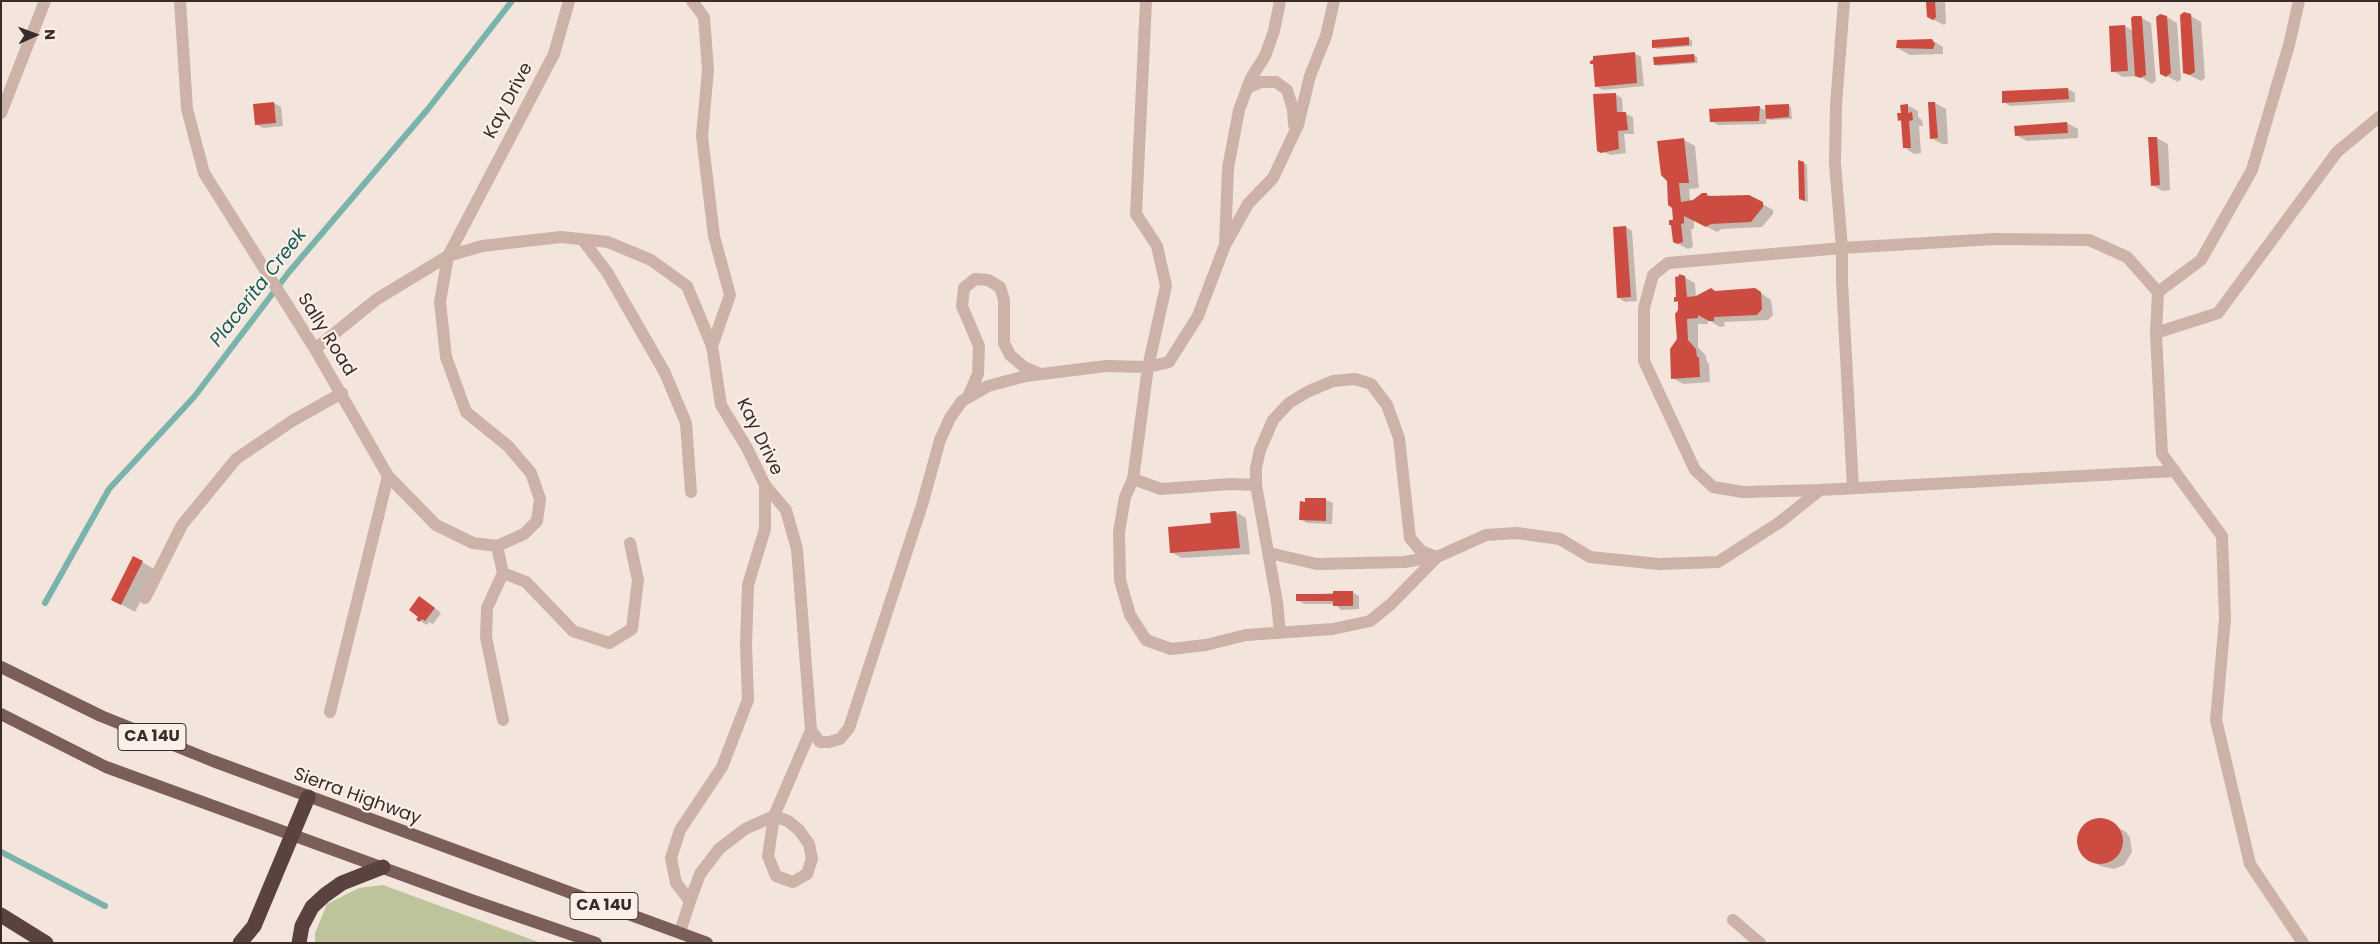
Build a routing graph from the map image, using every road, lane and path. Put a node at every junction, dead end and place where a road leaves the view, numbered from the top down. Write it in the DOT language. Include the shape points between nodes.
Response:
graph roads {
  1 [pos="45,1"];
  2 [pos="180,1"];
  3 [pos="569,1"];
  4 [pos="692,1"];
  5 [pos="1146,1"];
  6 [pos="1280,1"];
  7 [pos="1334,1"];
  8 [pos="1844,1"];
  9 [pos="2299,1"];
  10 [pos="16,74"];
  11 [pos="1247,88"];
  12 [pos="1,96"];
  13 [pos="1,113"];
  14 [pos="2379,117"];
  15 [pos="1294,133"];
  16 [pos="582,239"];
  17 [pos="1224,245"];
  18 [pos="1842,248"];
  19 [pos="448,256"];
  20 [pos="2158,292"];
  21 [pos="2156,333"];
  22 [pos="712,346"];
  23 [pos="315,349"];
  24 [pos="1148,367"];
  25 [pos="1038,374"];
  26 [pos="342,393"];
  27 [pos="968,397"];
  28 [pos="2175,472"];
  29 [pos="388,476"];
  30 [pos="1133,479"];
  31 [pos="765,485"];
  32 [pos="1256,485"];
  33 [pos="1853,488"];
  34 [pos="1820,490"];
  35 [pos="691,492"];
  36 [pos="630,543"];
  37 [pos="497,546"];
  38 [pos="1269,553"];
  39 [pos="1436,557"];
  40 [pos="503,572"];
  41 [pos="145,598"];
  42 [pos="1280,633"];
  43 [pos="1,667"];
  44 [pos="330,712"];
  45 [pos="1,714"];
  46 [pos="503,720"];
  47 [pos="811,730"];
  48 [pos="308,797"];
  49 [pos="774,816"];
  50 [pos="293,834"];
  51 [pos="383,867"];
  52 [pos="690,901"];
  53 [pos="1,915"];
  54 [pos="1732,920"];
  55 [pos="680,932"];
  56 [pos="46,943"];
  57 [pos="240,943"];
  58 [pos="299,943"];
  59 [pos="596,943"];
  60 [pos="707,943"];
  61 [pos="1760,943"];
  62 [pos="2303,943"];
  1 -- 10 [label="street"];
  2 -- 23 [label="street, Sally Road" via="187,109 204,173"];
  3 -- 19 [label="street, Kay Drive" via="554,54"];
  4 -- 22 [label="street, Kay Drive" via="704,17 708,70 702,136 714,236 730,296"];
  5 -- 24 [label="street" via="1136,214 1157,246 1166,286"];
  6 -- 11 [label="street" via="1265,56"];
  7 -- 15 [label="street"];
  8 -- 18 [label="street" via="1835,164"];
  9 -- 20 [label="street" via="2252,170 2202,260"];
  10 -- 12 [label="street"];
  10 -- 13 [label="street"];
  11 -- 15 [label="street" via="1261,82 1276,82 1287,90 1293,109"];
  11 -- 17 [label="street" via="1239,110 1228,168"];
  14 -- 21 [label="street" via="2337,152 2218,313"];
  15 -- 17 [label="street" via="1273,178 1248,204"];
  16 -- 19 [label="street" via="482,246"];
  16 -- 22 [label="street" via="608,242 651,260 687,286"];
  16 -- 35 [label="street" via="607,272 665,373 686,423"];
  17 -- 24 [label="street" via="1198,316 1169,362"];
  18 -- 20 [label="street" via="1995,239 2089,240 2127,257"];
  18 -- 33 [label="street"];
  18 -- 34 [label="street" via="1668,263 1653,275 1644,308 1644,361 1695,470 1713,487 1742,492"];
  19 -- 23 [label="street" via="377,299"];
  19 -- 37 [label="street" via="440,302 446,357 466,412 508,446 531,473 540,499 536,521 524,534"];
  20 -- 21 [label="street"];
  21 -- 28 [label="street" via="2162,454"];
  22 -- 31 [label="street, Kay Drive" via="721,405"];
  23 -- 26 [label="street, Sally Road"];
  24 -- 25 [label="street" via="1106,366"];
  24 -- 30 [label="street"];
  25 -- 27 [label="street" via="988,386"];
  25 -- 27 [label="street" via="1010,355 1004,343 1004,300 1000,287 988,280 975,279 964,288 962,306 980,346 978,374"];
  26 -- 29 [label="street, Sally Road"];
  26 -- 41 [label="street" via="292,421 236,459 182,526"];
  27 -- 47 [label="street" via="950,418 940,440 849,728 840,739 829,742 820,742"];
  28 -- 33 [label="street"];
  28 -- 62 [label="street" via="2222,536 2225,619 2216,720 2250,864"];
  29 -- 37 [label="street, Sally Road" via="436,525 473,543"];
  29 -- 44 [label="street"];
  30 -- 32 [label="street" via="1161,489"];
  30 -- 42 [label="street" via="1125,497 1119,532 1120,580 1130,614 1146,640 1171,649 1206,646 1246,635"];
  31 -- 47 [label="street" via="786,510 797,549"];
  31 -- 52 [label="street, Kay Drive" via="765,529 748,585 748,700 722,767 680,830 671,858 676,883"];
  32 -- 38 [label="street"];
  32 -- 39 [label="street" via="1260,450 1273,420 1289,403 1332,381 1355,379 1371,384 1387,405 1399,438 1410,538 1421,552"];
  33 -- 34 [label="street"];
  34 -- 39 [label="street" via="1780,522 1718,562 1660,564 1590,557 1560,539 1517,533 1486,535"];
  36 -- 40 [label="street" via="638,580 632,629 609,644 574,631 526,582"];
  37 -- 40 [label="street"];
  38 -- 39 [label="street" via="1318,564 1404,562"];
  38 -- 42 [label="street"];
  39 -- 42 [label="street" via="1370,621 1333,630"];
  40 -- 46 [label="street" via="487,608 486,637"];
  43 -- 48 [label="main road, Sierra Highway / CA 14U" via="101,716"];
  45 -- 50 [label="main road, CA 14U" via="106,767"];
  47 -- 49 [label="street"];
  48 -- 50 [label="highway"];
  48 -- 55 [label="main road, Sierra Highway / CA 14U"];
  49 -- 49 [label="street" via="768,856 776,876 793,882 807,874 812,858 809,844 788,821"];
  49 -- 52 [label="street" via="733,836 719,849 700,874"];
  50 -- 51 [label="main road, CA 14U"];
  50 -- 57 [label="highway" via="254,926"];
  51 -- 58 [label="highway" via="342,884 325,895 312,907 302,926"];
  51 -- 59 [label="main road, CA 14U"];
  52 -- 55 [label="street"];
  53 -- 56 [label="highway"];
  54 -- 61 [label="street"];
  55 -- 60 [label="main road, Sierra Highway / CA 14U"];
}
